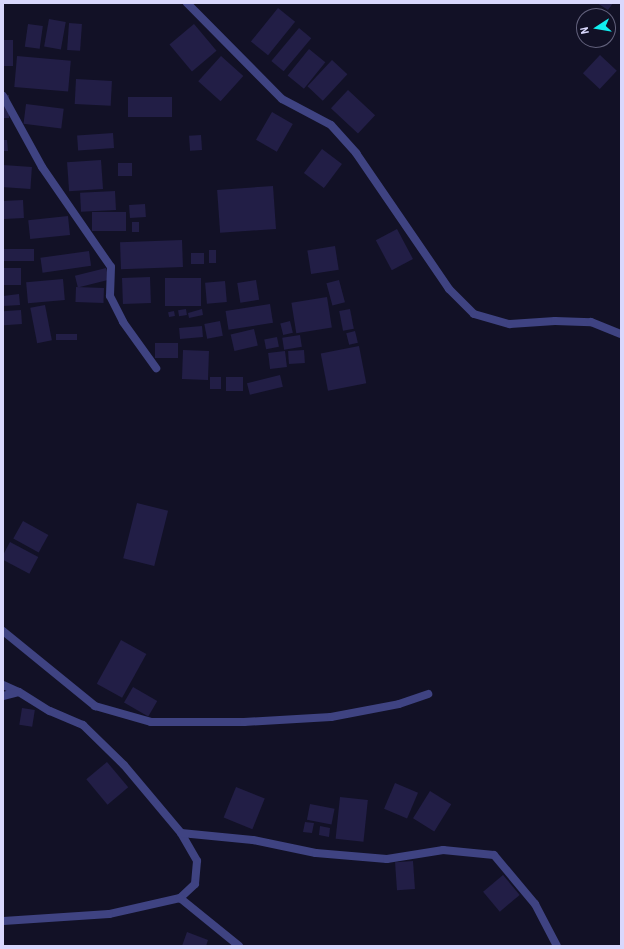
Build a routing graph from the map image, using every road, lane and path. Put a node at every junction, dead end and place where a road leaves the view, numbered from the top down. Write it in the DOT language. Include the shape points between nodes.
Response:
graph roads {
  1 [pos="187,3"];
  2 [pos="3,96"];
  3 [pos="621,334"];
  4 [pos="156,368"];
  5 [pos="3,631"];
  6 [pos="3,685"];
  7 [pos="19,692"];
  8 [pos="428,694"];
  9 [pos="3,696"];
  10 [pos="181,833"];
  11 [pos="180,898"];
  12 [pos="3,921"];
  13 [pos="240,946"];
  14 [pos="558,946"];
  1 -- 3 [label="street" via="282,99 331,126 356,153 449,289 474,314 510,324 591,322"];
  2 -- 4 [label="street" via="42,167 111,267 110,296 123,322"];
  5 -- 8 [label="street" via="95,706 151,722 244,722 331,717 399,704"];
  6 -- 7 [label="street"];
  7 -- 9 [label="street"];
  7 -- 10 [label="street" via="50,711 83,725 124,765"];
  10 -- 11 [label="street" via="197,861 195,884"];
  10 -- 14 [label="street" via="253,840 316,853 387,859 443,850 494,855 535,904"];
  11 -- 12 [label="street" via="109,914"];
  11 -- 13 [label="street"];
}
